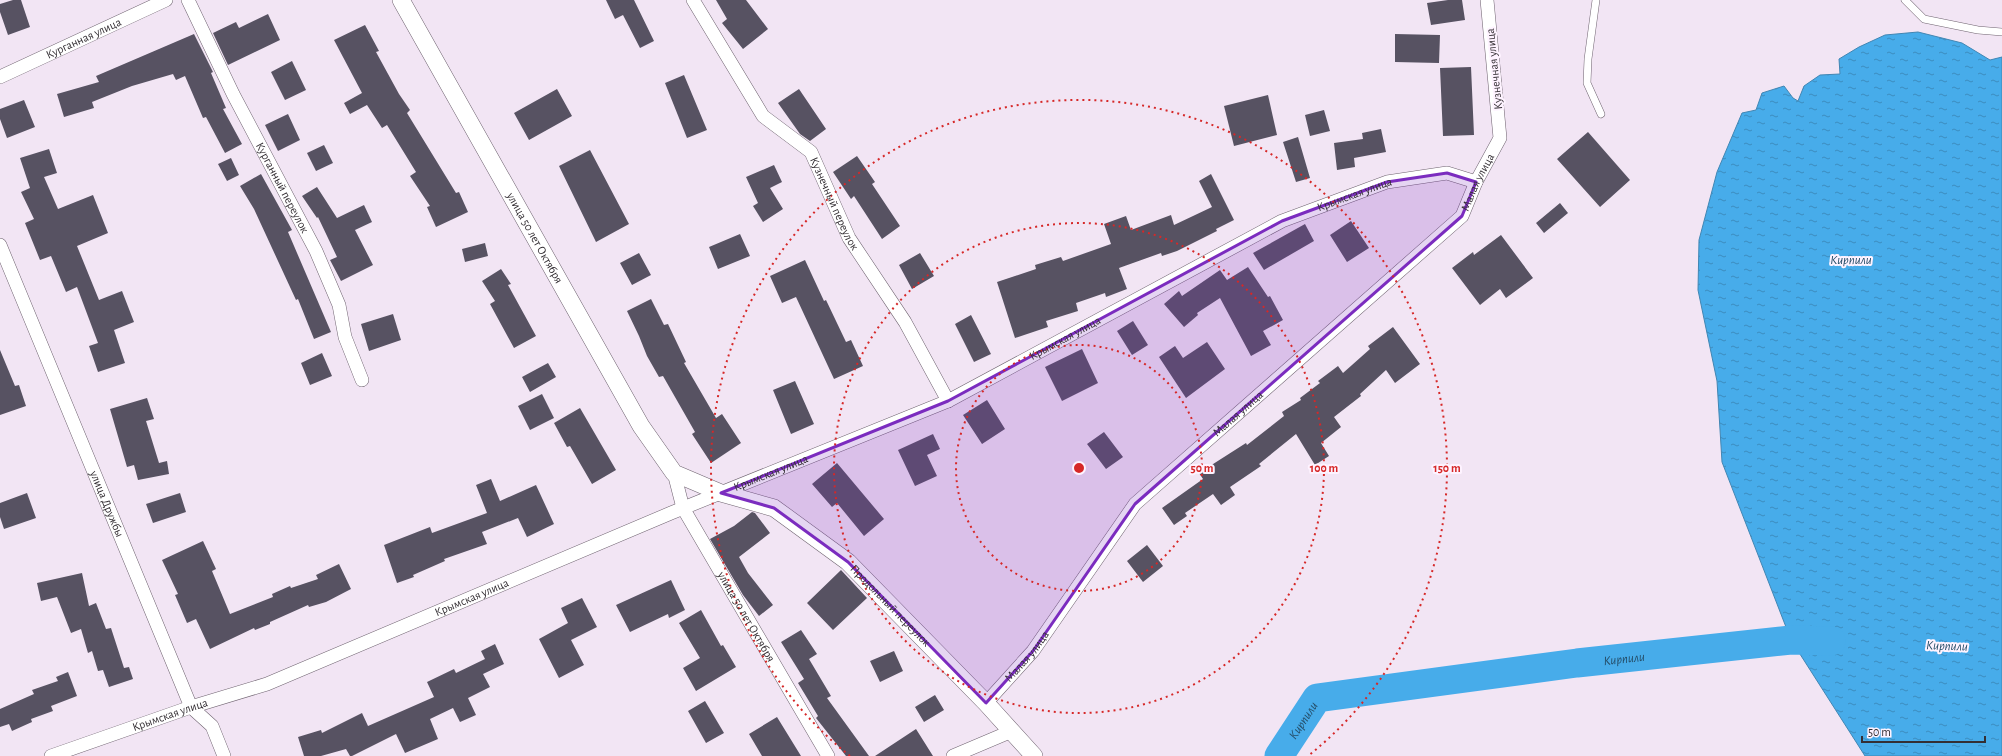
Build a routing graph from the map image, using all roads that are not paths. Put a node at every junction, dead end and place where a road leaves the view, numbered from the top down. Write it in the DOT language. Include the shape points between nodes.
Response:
graph roads {
  1 [pos="166,0"];
  2 [pos="188,0"];
  3 [pos="401,0"];
  4 [pos="693,0"];
  5 [pos="1487,0"];
  6 [pos="1596,0"];
  7 [pos="1905,0"];
  8 [pos="2002,32"];
  9 [pos="0,76"];
  10 [pos="1601,114"];
  11 [pos="1500,138"];
  12 [pos="1476,182"];
  13 [pos="0,245"];
  14 [pos="362,380"];
  15 [pos="948,401"];
  16 [pos="674,473"];
  17 [pos="721,493"];
  18 [pos="683,508"];
  19 [pos="986,703"];
  20 [pos="191,707"];
  21 [pos="1012,731"];
  22 [pos="51,756"];
  23 [pos="224,756"];
  24 [pos="828,756"];
  25 [pos="953,756"];
  26 [pos="1034,756"];
  1 -- 9 [label="street, Курганная улица"];
  2 -- 14 [label="street, Курганный переулок" via="237,101 316,251 339,305 345,338"];
  3 -- 16 [label="street, улица 50 лет Октября" via="641,426"];
  4 -- 15 [label="street, Кузнечный переулок" via="763,116 810,152 848,238 905,322"];
  5 -- 11 [label="street, Кузнечная улица"];
  6 -- 10 [label="lane" via="1587,83"];
  7 -- 8 [label="lane" via="1924,19"];
  11 -- 12 [label="street, Малая улица"];
  12 -- 15 [label="street, Крымская улица" via="1447,173 1388,182 1282,221"];
  12 -- 19 [label="street, Малая улица" via="1462,216 1135,504 1033,651"];
  13 -- 20 [label="street, улица Дружбы"];
  15 -- 17 [label="street, Крымская улица"];
  16 -- 17 [label="street"];
  16 -- 18 [label="street, улица 50 лет Октября"];
  17 -- 18 [label="street, Крымская улица"];
  17 -- 19 [label="street, Продольный переулок" via="774,508 848,562"];
  18 -- 20 [label="street, Крымская улица" via="267,684"];
  18 -- 24 [label="street, улица 50 лет Октября"];
  19 -- 21 [label="street, Продольный переулок"];
  20 -- 22 [label="street, Крымская улица"];
  20 -- 23 [label="street, улица Дружбы" via="212,726"];
  21 -- 25 [label="street"];
  21 -- 26 [label="street, Продольный переулок"];
}
